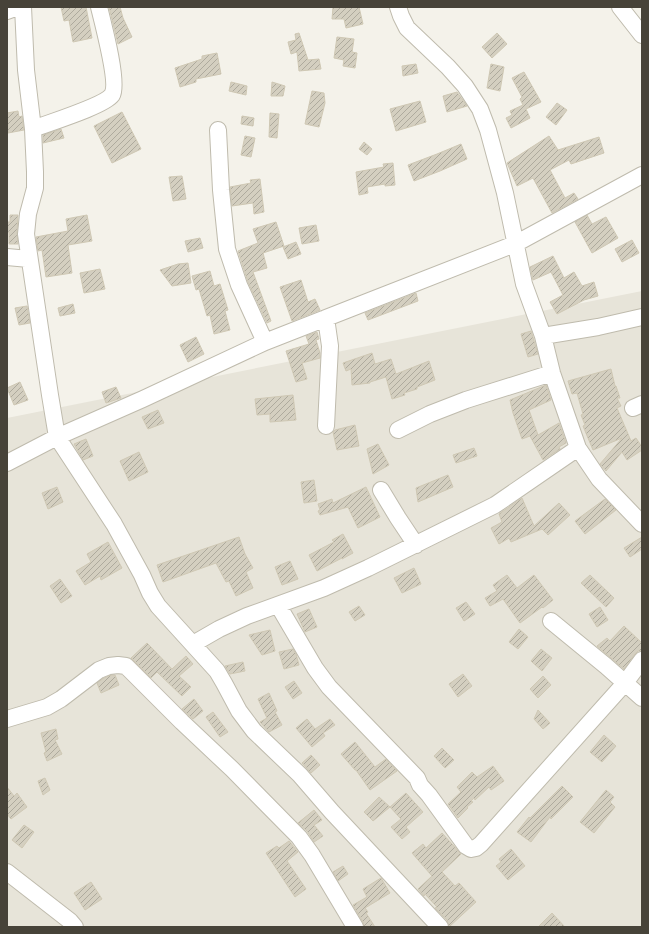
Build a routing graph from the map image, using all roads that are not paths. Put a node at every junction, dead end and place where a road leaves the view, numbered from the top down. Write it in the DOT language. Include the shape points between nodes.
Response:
graph roads {
  1 [pos="18,7"];
  2 [pos="23,7"];
  3 [pos="99,7"];
  4 [pos="398,7"];
  5 [pos="620,7"];
  6 [pos="7,11"];
  7 [pos="642,35"];
  8 [pos="33,129"];
  9 [pos="218,130"];
  10 [pos="642,175"];
  11 [pos="515,244"];
  12 [pos="7,258"];
  13 [pos="29,259"];
  14 [pos="642,317"];
  15 [pos="326,318"];
  16 [pos="543,336"];
  17 [pos="265,342"];
  18 [pos="552,373"];
  19 [pos="326,426"];
  20 [pos="398,430"];
  21 [pos="57,437"];
  22 [pos="578,448"];
  23 [pos="7,463"];
  24 [pos="381,490"];
  25 [pos="642,524"];
  26 [pos="416,545"];
  27 [pos="278,605"];
  28 [pos="551,621"];
  29 [pos="193,644"];
  30 [pos="642,660"];
  31 [pos="625,683"];
  32 [pos="642,698"];
  33 [pos="7,718"];
  34 [pos="7,872"];
  35 [pos="75,927"];
  36 [pos="355,927"];
  37 [pos="440,927"];
  1 -- 6 [label="street"];
  2 -- 8 [label="street" via="26,70"];
  3 -- 8 [label="street" via="112,66 113,94 96,106"];
  4 -- 11 [label="street" via="407,28 448,67 465,86 480,109 505,193"];
  5 -- 7 [label="street"];
  8 -- 13 [label="street" via="35,188 26,234"];
  9 -- 17 [label="street" via="227,249 239,285"];
  10 -- 11 [label="street"];
  11 -- 15 [label="street"];
  11 -- 16 [label="street" via="524,284"];
  12 -- 13 [label="street"];
  13 -- 21 [label="street"];
  14 -- 16 [label="street"];
  15 -- 17 [label="street"];
  15 -- 19 [label="street" via="330,346"];
  16 -- 18 [label="street"];
  17 -- 21 [label="street"];
  18 -- 20 [label="street" via="466,400"];
  18 -- 22 [label="street"];
  21 -- 23 [label="street"];
  21 -- 29 [label="street" via="114,524 158,606"];
  22 -- 25 [label="street" via="599,479"];
  22 -- 26 [label="street" via="495,505"];
  24 -- 26 [label="street"];
  26 -- 27 [label="street" via="324,588"];
  27 -- 29 [label="street" via="220,628"];
  27 -- 31 [label="street" via="314,668 329,687 417,778 466,846 471,849 481,844"];
  28 -- 31 [label="street"];
  29 -- 37 [label="street" via="217,671 239,711 254,731 300,776"];
  30 -- 31 [label="street"];
  31 -- 32 [label="street"];
  33 -- 36 [label="street" via="47,707 99,670 109,666 126,666 300,837"];
  34 -- 35 [label="street"];
}
